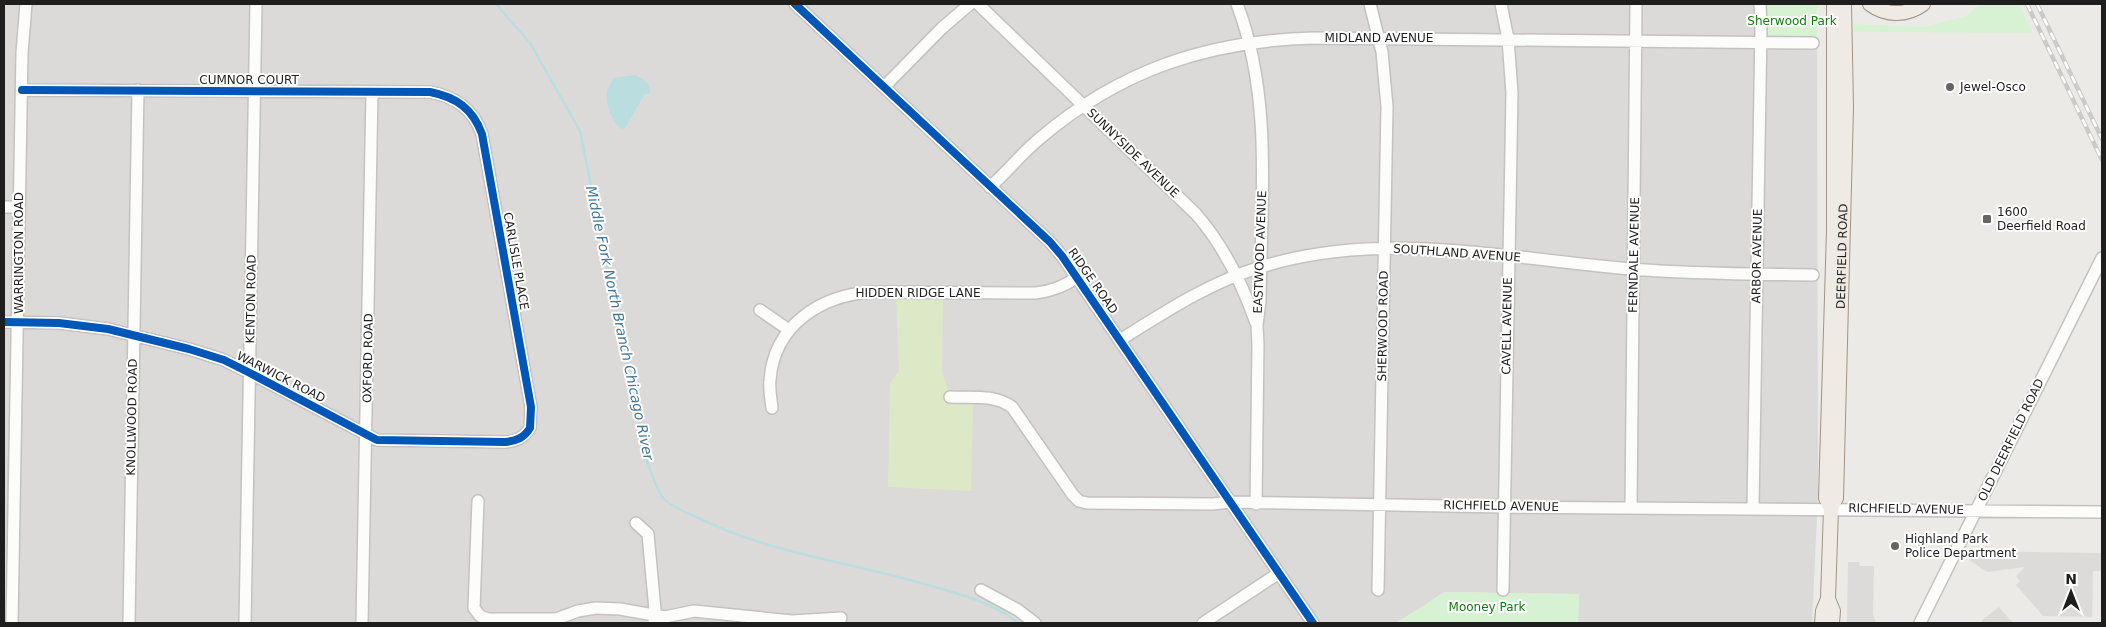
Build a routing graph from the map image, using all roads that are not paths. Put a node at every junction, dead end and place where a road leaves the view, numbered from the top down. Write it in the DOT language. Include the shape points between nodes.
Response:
graph roads {
  1 [pos="26,4"];
  2 [pos="256,4"];
  3 [pos="796,4"];
  4 [pos="970,4"];
  5 [pos="978,4"];
  6 [pos="1237,4"];
  7 [pos="1370,4"];
  8 [pos="1501,4"];
  9 [pos="1636,4"];
  10 [pos="1760,4"];
  11 [pos="1834,4"];
  12 [pos="1844,4"];
  13 [pos="1870,4"];
  14 [pos="1923,4"];
  15 [pos="1379,38"];
  16 [pos="1508,39"];
  17 [pos="1637,41"];
  18 [pos="1249,42"];
  19 [pos="1761,42"];
  20 [pos="1813,43"];
  21 [pos="884,87"];
  22 [pos="22,90"];
  23 [pos="138,90"];
  24 [pos="255,91"];
  25 [pos="372,92"];
  26 [pos="1083,105"];
  27 [pos="470,112"];
  28 [pos="990,187"];
  29 [pos="4,207"];
  30 [pos="19,207"];
  31 [pos="1385,248"];
  32 [pos="1508,256"];
  33 [pos="2102,258"];
  34 [pos="1260,267"];
  35 [pos="1633,270"];
  36 [pos="1756,274"];
  37 [pos="1237,275"];
  38 [pos="1814,275"];
  39 [pos="1077,278"];
  40 [pos="760,310"];
  41 [pos="4,322"];
  42 [pos="18,322"];
  43 [pos="1256,325"];
  44 [pos="789,330"];
  45 [pos="134,335"];
  46 [pos="1120,340"];
  47 [pos="250,373"];
  48 [pos="950,397"];
  49 [pos="772,408"];
  50 [pos="531,417"];
  51 [pos="366,434"];
  52 [pos="478,501"];
  53 [pos="1230,502"];
  54 [pos="1256,504"];
  55 [pos="1380,504"];
  56 [pos="1504,507"];
  57 [pos="1631,507"];
  58 [pos="1753,508"];
  59 [pos="1831,508"];
  60 [pos="1977,510"];
  61 [pos="2102,512"];
  62 [pos="636,523"];
  63 [pos="8,570"];
  64 [pos="1279,573"];
  65 [pos="981,590"];
  66 [pos="1378,590"];
  67 [pos="1503,590"];
  68 [pos="1828,599"];
  69 [pos="842,618"];
  70 [pos="654,620"];
  71 [pos="12,623"];
  72 [pos="129,623"];
  73 [pos="245,623"];
  74 [pos="362,623"];
  75 [pos="1035,623"];
  76 [pos="1203,623"];
  77 [pos="1312,623"];
  78 [pos="1822,623"];
  79 [pos="1832,623"];
  80 [pos="1920,623"];
  1 -- 22 [label="street, WARRINGTON ROAD"];
  2 -- 24 [label="street, KENTON ROAD"];
  3 -- 21 [label="street, RIDGE ROAD"];
  4 -- 21 [label="street"];
  5 -- 26 [label="street, SUNNYSIDE AVENUE"];
  6 -- 18 [label="street, EASTWOOD AVENUE"];
  7 -- 15 [label="street, SHERWOOD ROAD"];
  8 -- 16 [label="street, CAVELL AVENUE"];
  9 -- 17 [label="street, FERNDALE AVENUE"];
  10 -- 19 [label="street, ARBOR AVENUE"];
  11 -- 59 [label="main road, DEERFIELD ROAD" via="1834,230 1826,498"];
  12 -- 59 [label="main road, DEERFIELD ROAD" via="1844,215 1836,498"];
  13 -- 14 [label="main road" via="1892,13 1910,11"];
  15 -- 16 [label="street, MIDLAND AVENUE"];
  15 -- 18 [label="street, MIDLAND AVENUE" via="1293,38"];
  15 -- 31 [label="street, SHERWOOD ROAD" via="1387,107"];
  16 -- 17 [label="street, MIDLAND AVENUE"];
  16 -- 32 [label="street, CAVELL AVENUE" via="1512,93"];
  17 -- 19 [label="street, MIDLAND AVENUE"];
  17 -- 35 [label="street, FERNDALE AVENUE"];
  18 -- 26 [label="street, MIDLAND AVENUE" via="1176,60"];
  18 -- 34 [label="street, EASTWOOD AVENUE" via="1259,94 1262,139"];
  19 -- 20 [label="street, MIDLAND AVENUE"];
  19 -- 36 [label="street, ARBOR AVENUE"];
  21 -- 28 [label="street, RIDGE ROAD"];
  22 -- 23 [label="street, CUMNOR COURT"];
  22 -- 30 [label="street, WARRINGTON ROAD"];
  23 -- 24 [label="street, CUMNOR COURT"];
  23 -- 45 [label="street, KNOLLWOOD ROAD"];
  24 -- 25 [label="street, CUMNOR COURT"];
  24 -- 47 [label="street, KENTON ROAD"];
  25 -- 27 [label="street, CUMNOR COURT" via="440,94 452,98"];
  25 -- 51 [label="street, OXFORD ROAD"];
  26 -- 28 [label="street, MIDLAND AVENUE" via="1038,140"];
  26 -- 37 [label="street, SUNNYSIDE AVENUE" via="1196,214 1222,247"];
  27 -- 50 [label="street, CARLISLE PLACE" via="482,134"];
  28 -- 39 [label="street, RIDGE ROAD" via="1050,242"];
  29 -- 30 [label="street"];
  30 -- 42 [label="street, WARRINGTON ROAD"];
  31 -- 32 [label="street, SOUTHLAND AVENUE"];
  31 -- 34 [label="street, SOUTHLAND AVENUE" via="1319,253"];
  31 -- 55 [label="street, SHERWOOD ROAD"];
  32 -- 35 [label="street, SOUTHLAND AVENUE"];
  32 -- 56 [label="street, CAVELL AVENUE"];
  33 -- 60 [label="street, OLD DEERFIELD ROAD"];
  34 -- 37 [label="street, SOUTHLAND AVENUE"];
  34 -- 43 [label="street, EASTWOOD AVENUE"];
  35 -- 36 [label="street, SOUTHLAND AVENUE"];
  35 -- 57 [label="street, FERNDALE AVENUE"];
  36 -- 38 [label="street, SOUTHLAND AVENUE"];
  36 -- 58 [label="street, ARBOR AVENUE"];
  37 -- 43 [label="street, SUNNYSIDE AVENUE"];
  37 -- 46 [label="street, SOUTHLAND AVENUE" via="1174,307"];
  39 -- 44 [label="street, HIDDEN RIDGE LANE" via="1053,291 1036,293 852,293 812,309"];
  39 -- 46 [label="street, RIDGE ROAD"];
  40 -- 44 [label="street"];
  41 -- 42 [label="street, WARWICK ROAD"];
  42 -- 45 [label="street, WARWICK ROAD" via="68,324"];
  42 -- 63 [label="street, WARRINGTON ROAD"];
  43 -- 54 [label="street, EASTWOOD AVENUE"];
  44 -- 49 [label="street, HIDDEN RIDGE LANE" via="772,367"];
  45 -- 47 [label="street, WARWICK ROAD" via="189,348"];
  45 -- 72 [label="street, KNOLLWOOD ROAD"];
  46 -- 53 [label="street, RIDGE ROAD"];
  47 -- 51 [label="street, WARWICK ROAD"];
  47 -- 73 [label="street, KENTON ROAD"];
  48 -- 53 [label="street, RICHFIELD AVENUE" via="994,398 1012,407 1079,501"];
  50 -- 51 [label="street, WARWICK ROAD" via="527,433 515,441 377,440"];
  51 -- 74 [label="street, OXFORD ROAD"];
  52 -- 70 [label="street" via="474,608 480,616 495,620 556,619 596,608 634,611"];
  53 -- 54 [label="street, RICHFIELD AVENUE"];
  53 -- 64 [label="street, RIDGE ROAD"];
  54 -- 55 [label="street, RICHFIELD AVENUE"];
  55 -- 56 [label="street, RICHFIELD AVENUE"];
  55 -- 66 [label="street, SHERWOOD ROAD"];
  56 -- 57 [label="street, RICHFIELD AVENUE"];
  56 -- 67 [label="street, CAVELL AVENUE"];
  57 -- 58 [label="street, RICHFIELD AVENUE"];
  58 -- 59 [label="street, RICHFIELD AVENUE"];
  59 -- 60 [label="street, RICHFIELD AVENUE"];
  59 -- 68 [label="main road, DEERFIELD ROAD"];
  60 -- 61 [label="street, RICHFIELD AVENUE"];
  60 -- 80 [label="street, OLD DEERFIELD ROAD"];
  62 -- 70 [label="street" via="648,534"];
  63 -- 71 [label="street, WARRINGTON ROAD"];
  64 -- 76 [label="street"];
  64 -- 77 [label="street, RIDGE ROAD"];
  65 -- 75 [label="street" via="999,598"];
  68 -- 78 [label="main road, DEERFIELD ROAD"];
  68 -- 79 [label="main road, DEERFIELD ROAD"];
  69 -- 70 [label="street" via="776,620 694,611"];
}
